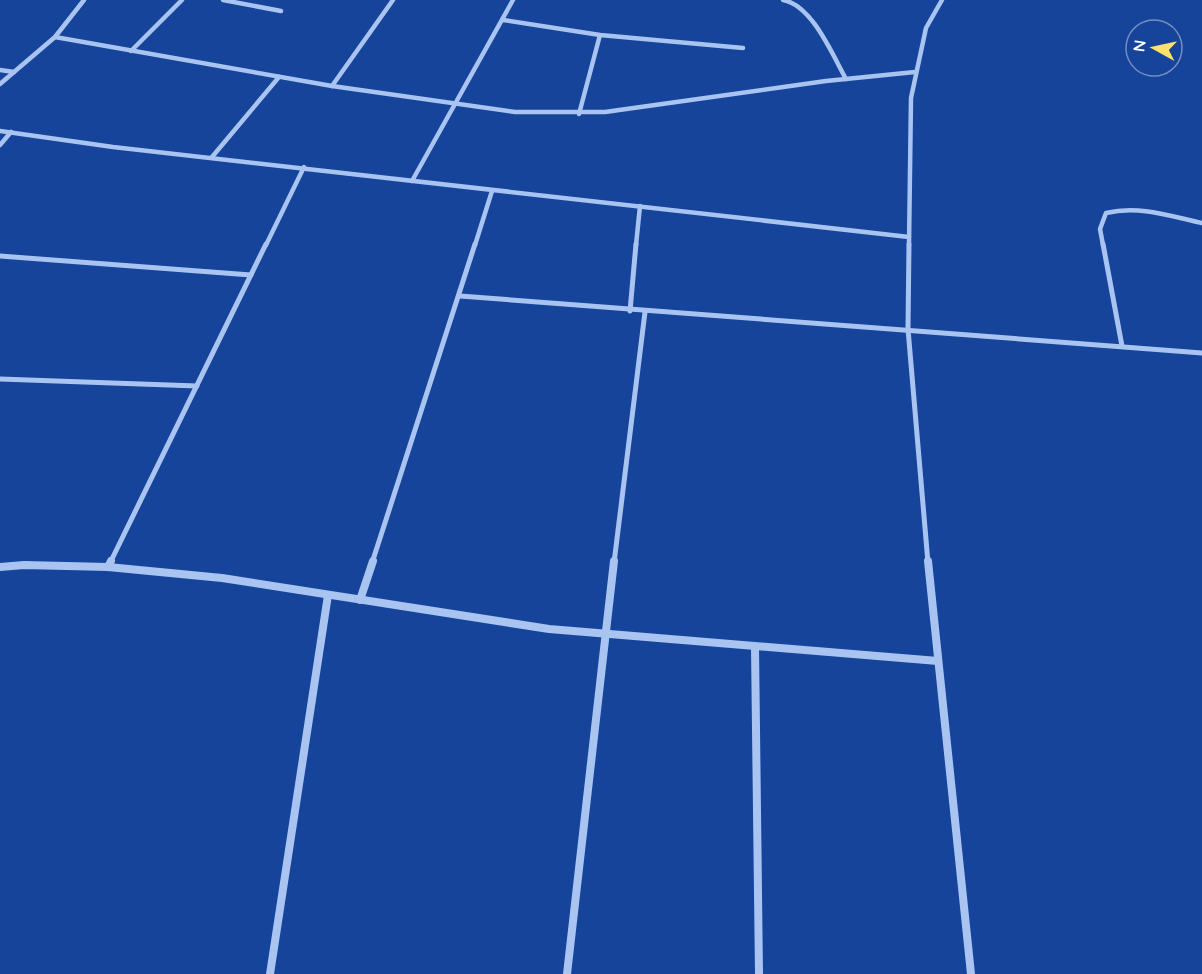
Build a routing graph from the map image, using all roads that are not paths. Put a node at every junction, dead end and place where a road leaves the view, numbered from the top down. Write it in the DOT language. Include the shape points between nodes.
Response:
graph roads {
  1 [pos="84,0"];
  2 [pos="182,0"];
  3 [pos="223,0"];
  4 [pos="393,0"];
  5 [pos="513,0"];
  6 [pos="783,0"];
  7 [pos="942,0"];
  8 [pos="281,11"];
  9 [pos="503,20"];
  10 [pos="600,35"];
  11 [pos="55,37"];
  12 [pos="743,48"];
  13 [pos="131,51"];
  14 [pos="0,70"];
  15 [pos="14,72"];
  16 [pos="915,72"];
  17 [pos="279,77"];
  18 [pos="846,79"];
  19 [pos="0,84"];
  20 [pos="332,86"];
  21 [pos="453,105"];
  22 [pos="579,114"];
  23 [pos="0,131"];
  24 [pos="11,132"];
  25 [pos="0,145"];
  26 [pos="212,157"];
  27 [pos="304,167"];
  28 [pos="412,181"];
  29 [pos="492,191"];
  30 [pos="640,206"];
  31 [pos="1202,223"];
  32 [pos="909,237"];
  33 [pos="0,255"];
  34 [pos="251,275"];
  35 [pos="460,296"];
  36 [pos="630,311"];
  37 [pos="645,312"];
  38 [pos="908,329"];
  39 [pos="1122,346"];
  40 [pos="1202,353"];
  41 [pos="0,379"];
  42 [pos="197,386"];
  43 [pos="0,567"];
  44 [pos="108,567"];
  45 [pos="328,595"];
  46 [pos="360,600"];
  47 [pos="605,635"];
  48 [pos="755,648"];
  49 [pos="938,661"];
  50 [pos="270,974"];
  51 [pos="567,974"];
  52 [pos="759,974"];
  53 [pos="971,974"];
  1 -- 11 [label="street"];
  2 -- 13 [label="street"];
  3 -- 8 [label="street"];
  4 -- 20 [label="street"];
  5 -- 9 [label="street"];
  6 -- 18 [label="street" via="794,2 807,13"];
  7 -- 16 [label="street" via="926,28"];
  9 -- 10 [label="street"];
  9 -- 21 [label="street"];
  10 -- 12 [label="street"];
  10 -- 22 [label="street"];
  11 -- 13 [label="street"];
  11 -- 15 [label="street"];
  13 -- 17 [label="street"];
  14 -- 15 [label="street"];
  15 -- 19 [label="street"];
  16 -- 18 [label="street"];
  16 -- 32 [label="street" via="911,98"];
  17 -- 20 [label="street"];
  17 -- 26 [label="street"];
  18 -- 22 [label="street" via="648,108"];
  20 -- 21 [label="street"];
  21 -- 22 [label="street"];
  21 -- 28 [label="street"];
  23 -- 24 [label="street"];
  24 -- 25 [label="street"];
  24 -- 26 [label="street"];
  26 -- 27 [label="street"];
  27 -- 28 [label="street"];
  27 -- 34 [label="street"];
  28 -- 29 [label="street"];
  29 -- 30 [label="street"];
  29 -- 35 [label="street"];
  30 -- 32 [label="street"];
  30 -- 36 [label="street"];
  31 -- 39 [label="street" via="1131,209 1106,213 1100,229"];
  32 -- 38 [label="street"];
  33 -- 34 [label="street"];
  34 -- 42 [label="street"];
  35 -- 36 [label="street"];
  35 -- 46 [label="street"];
  36 -- 37 [label="street"];
  37 -- 38 [label="street"];
  37 -- 47 [label="street"];
  38 -- 39 [label="street"];
  38 -- 49 [label="street"];
  39 -- 40 [label="street"];
  41 -- 42 [label="street"];
  42 -- 44 [label="street"];
  43 -- 44 [label="street"];
  44 -- 45 [label="street" via="222,578"];
  45 -- 46 [label="street"];
  45 -- 50 [label="street"];
  46 -- 47 [label="street"];
  47 -- 48 [label="street"];
  47 -- 51 [label="street"];
  48 -- 49 [label="street"];
  48 -- 52 [label="street"];
  49 -- 53 [label="street"];
}
